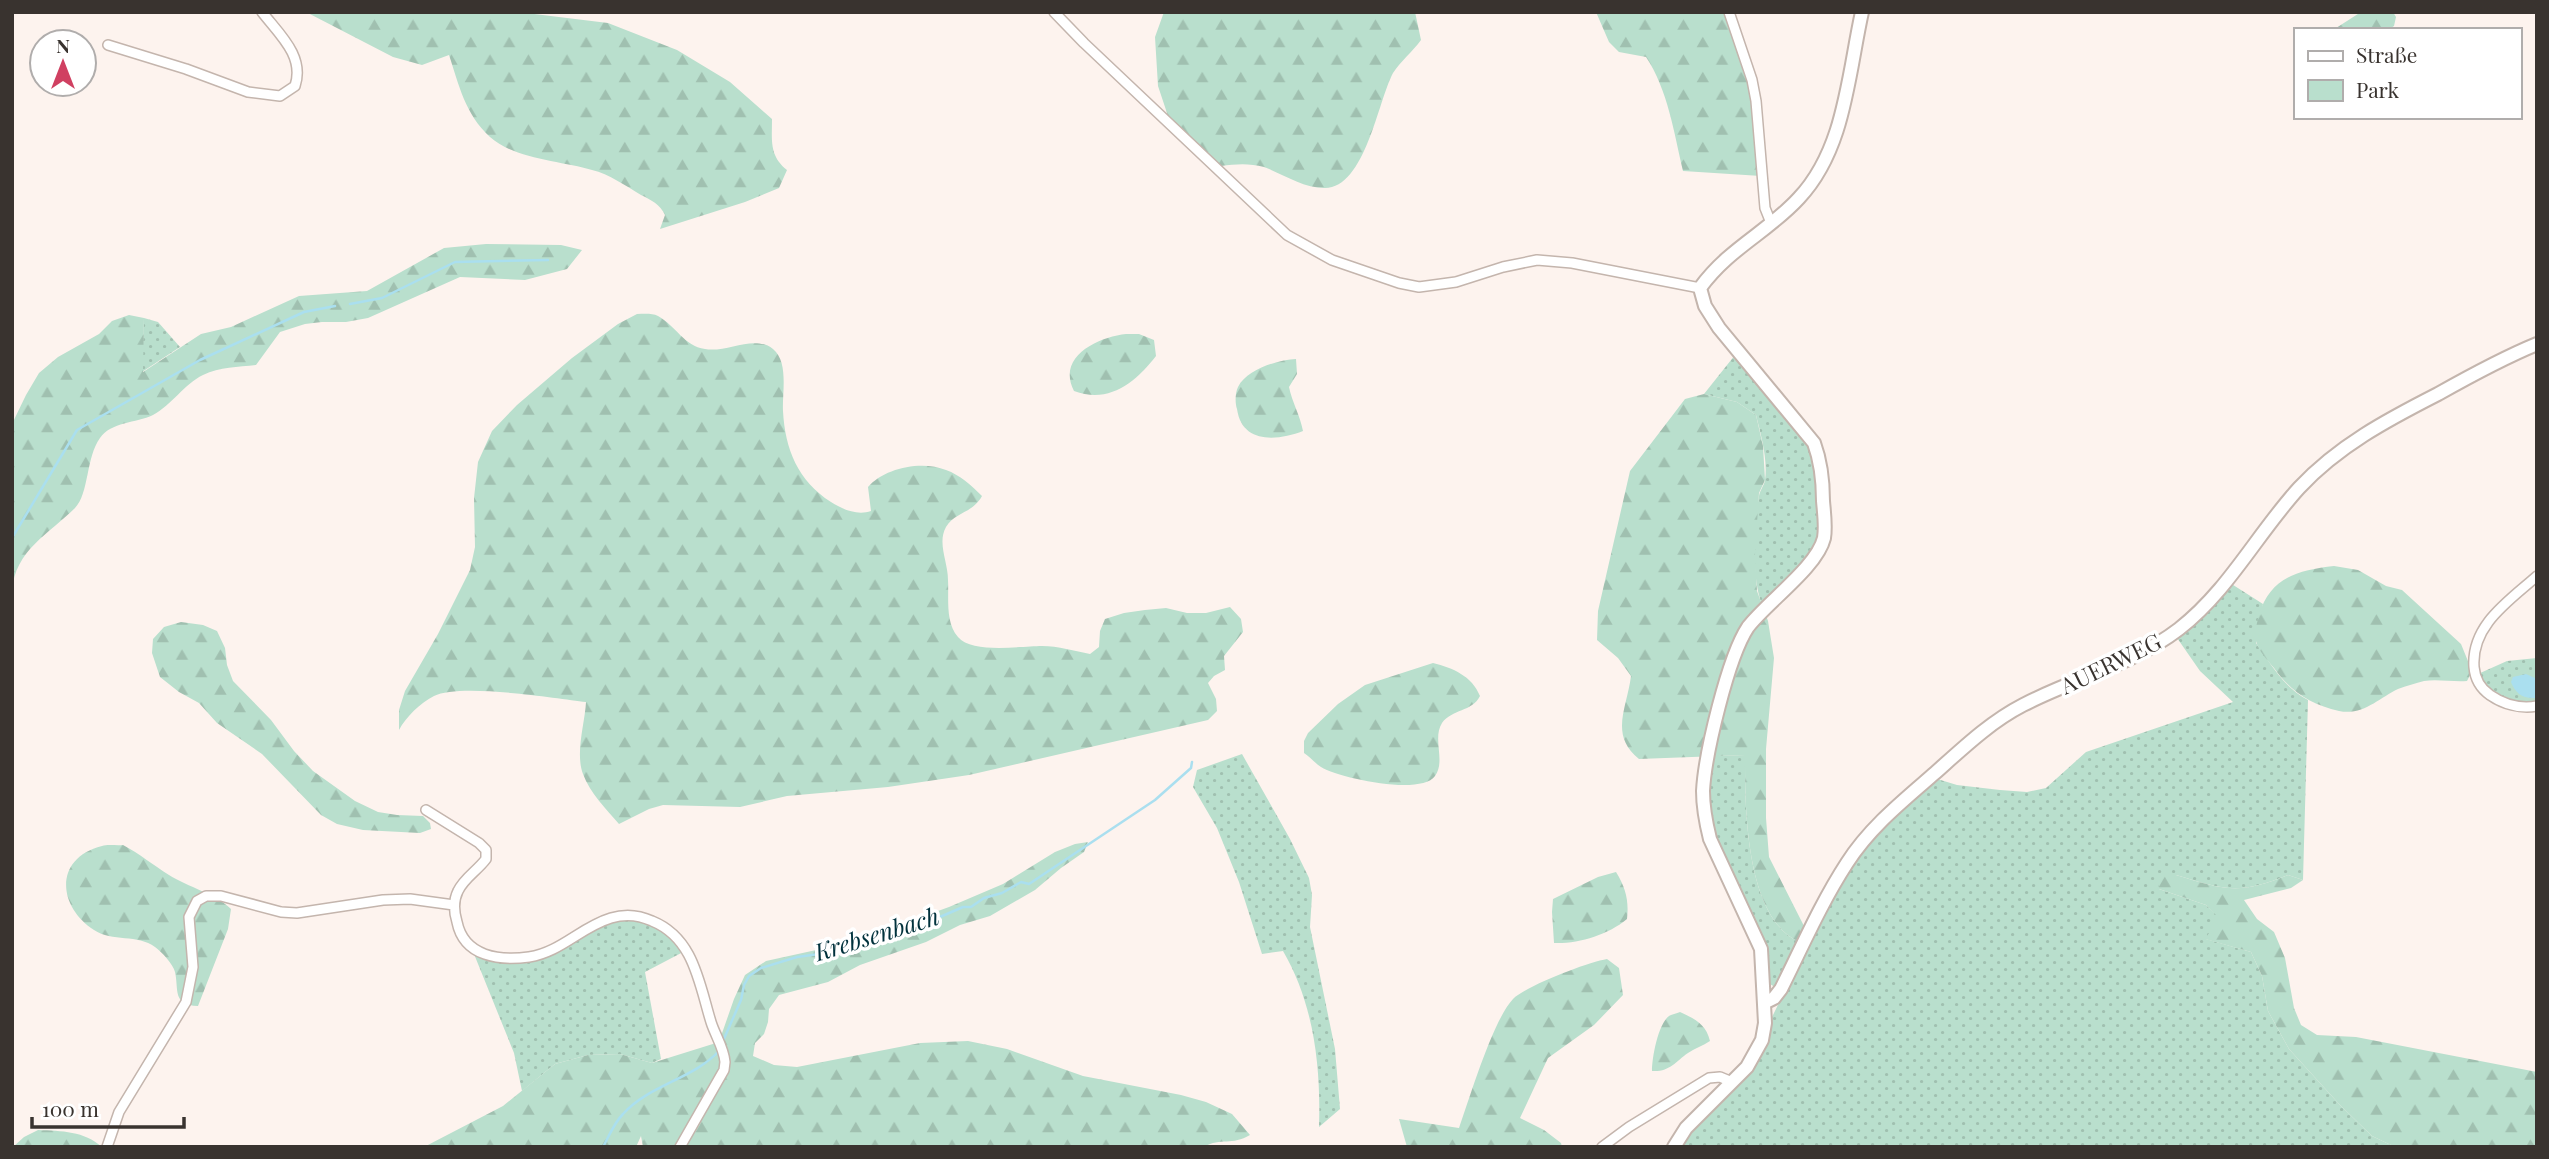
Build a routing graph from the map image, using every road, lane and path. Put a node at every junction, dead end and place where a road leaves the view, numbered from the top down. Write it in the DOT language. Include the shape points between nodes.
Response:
graph roads {
  1 [pos="262,12"];
  2 [pos="1054,12"];
  3 [pos="1729,12"];
  4 [pos="1862,12"];
  5 [pos="108,45"];
  6 [pos="1771,223"];
  7 [pos="1700,288"];
  8 [pos="2537,344"];
  9 [pos="2537,576"];
  10 [pos="2537,706"];
  11 [pos="426,810"];
  12 [pos="454,905"];
  13 [pos="1764,1003"];
  14 [pos="1732,1082"];
  15 [pos="107,1147"];
  16 [pos="680,1147"];
  17 [pos="1602,1147"];
  18 [pos="1674,1147"];
  1 -- 5 [label="street" via="299,68 295,86 280,96 248,92"];
  2 -- 7 [label="street" via="1287,235 1332,260 1419,287 1537,260"];
  3 -- 6 [label="street" via="1756,101 1765,208"];
  4 -- 6 [label="street" via="1828,156 1800,198"];
  6 -- 7 [label="street" via="1727,257"];
  7 -- 13 [label="street" via="1719,328 1814,443 1823,482 1823,540 1811,561 1741,641 1705,771 1703,792 1710,839 1761,949"];
  8 -- 13 [label="street, AUERWEG" via="2342,449 2299,488 2229,579 2179,629 2106,671 2026,704 1977,736 1874,828 1830,892 1781,989"];
  9 -- 10 [label="street" via="2486,623 2474,657 2475,677 2486,692 2508,704"];
  11 -- 12 [label="street" via="486,850 486,859 463,883"];
  12 -- 15 [label="street" via="383,900 289,912 221,896 197,901 189,917 193,967 186,1002 119,1112"];
  12 -- 16 [label="street" via="463,940 483,955 547,953 595,924 620,916 647,918 682,941 702,988 724,1070"];
  13 -- 14 [label="street" via="1765,1023 1756,1054"];
  14 -- 17 [label="street" via="1709,1078"];
  14 -- 18 [label="street" via="1686,1128"];
}
